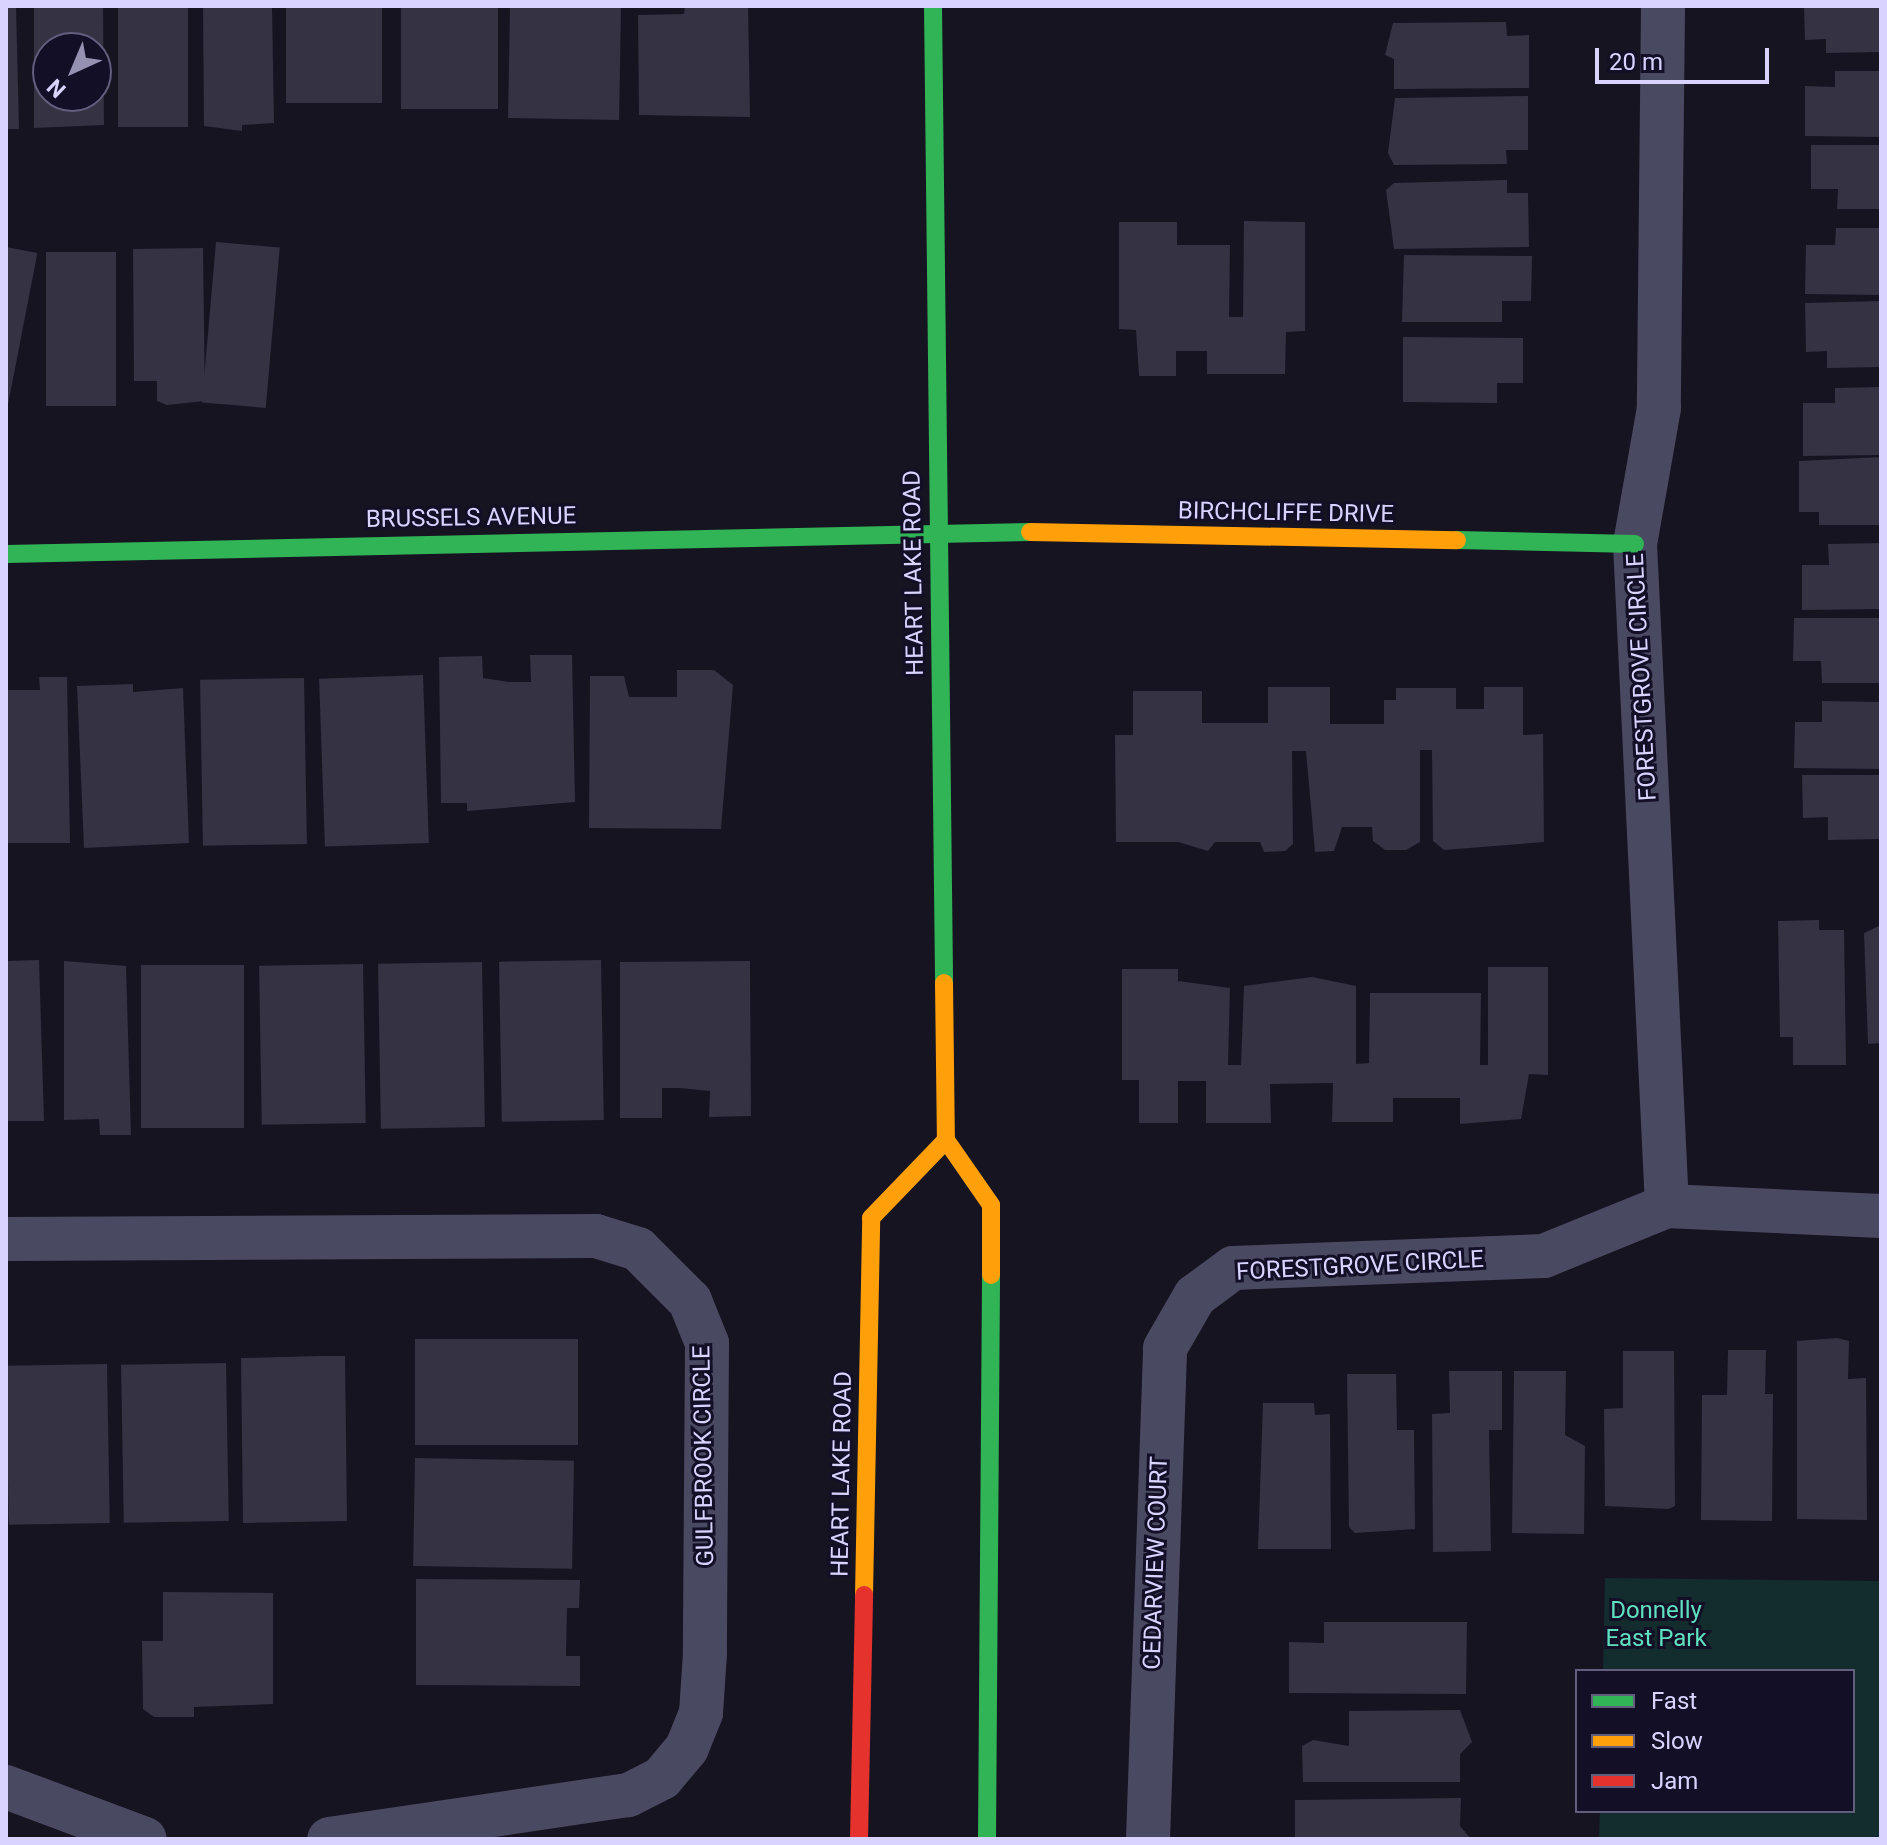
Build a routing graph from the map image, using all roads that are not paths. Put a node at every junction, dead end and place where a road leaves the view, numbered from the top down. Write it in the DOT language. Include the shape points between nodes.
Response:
graph roads {
  1 [pos="933,6"];
  2 [pos="1663,6"];
  3 [pos="937,530"];
  4 [pos="1635,544"];
  5 [pos="6,554"];
  6 [pos="946,1140"];
  7 [pos="1667,1206"];
  8 [pos="1881,1216"];
  9 [pos="6,1239"];
  10 [pos="1195,1296"];
  11 [pos="6,1787"];
  12 [pos="145,1839"];
  13 [pos="329,1839"];
  14 [pos="859,1839"];
  15 [pos="987,1839"];
  16 [pos="1148,1839"];
  1 -- 3 [label="street, HEART LAKE ROAD"];
  2 -- 4 [label="street, FORESTGROVE CIRCLE" via="1659,408"];
  3 -- 4 [label="street, BIRCHCLIFFE DRIVE"];
  3 -- 5 [label="street, BRUSSELS AVENUE"];
  3 -- 6 [label="street, HEART LAKE ROAD"];
  4 -- 7 [label="street, FORESTGROVE CIRCLE"];
  6 -- 14 [label="street, HEART LAKE ROAD" via="871,1218"];
  6 -- 15 [label="street" via="991,1205"];
  7 -- 8 [label="street, FORESTGROVE CIRCLE"];
  7 -- 10 [label="street, FORESTGROVE CIRCLE" via="1544,1256 1233,1268"];
  9 -- 13 [label="street, GULFBROOK CIRCLE" via="596,1236 638,1249 690,1301 707,1343 706,1637 701,1713 687,1748 662,1778 628,1795"];
  10 -- 16 [label="street, CEDARVIEW COURT" via="1165,1348"];
  11 -- 12 [label="street"];
}
